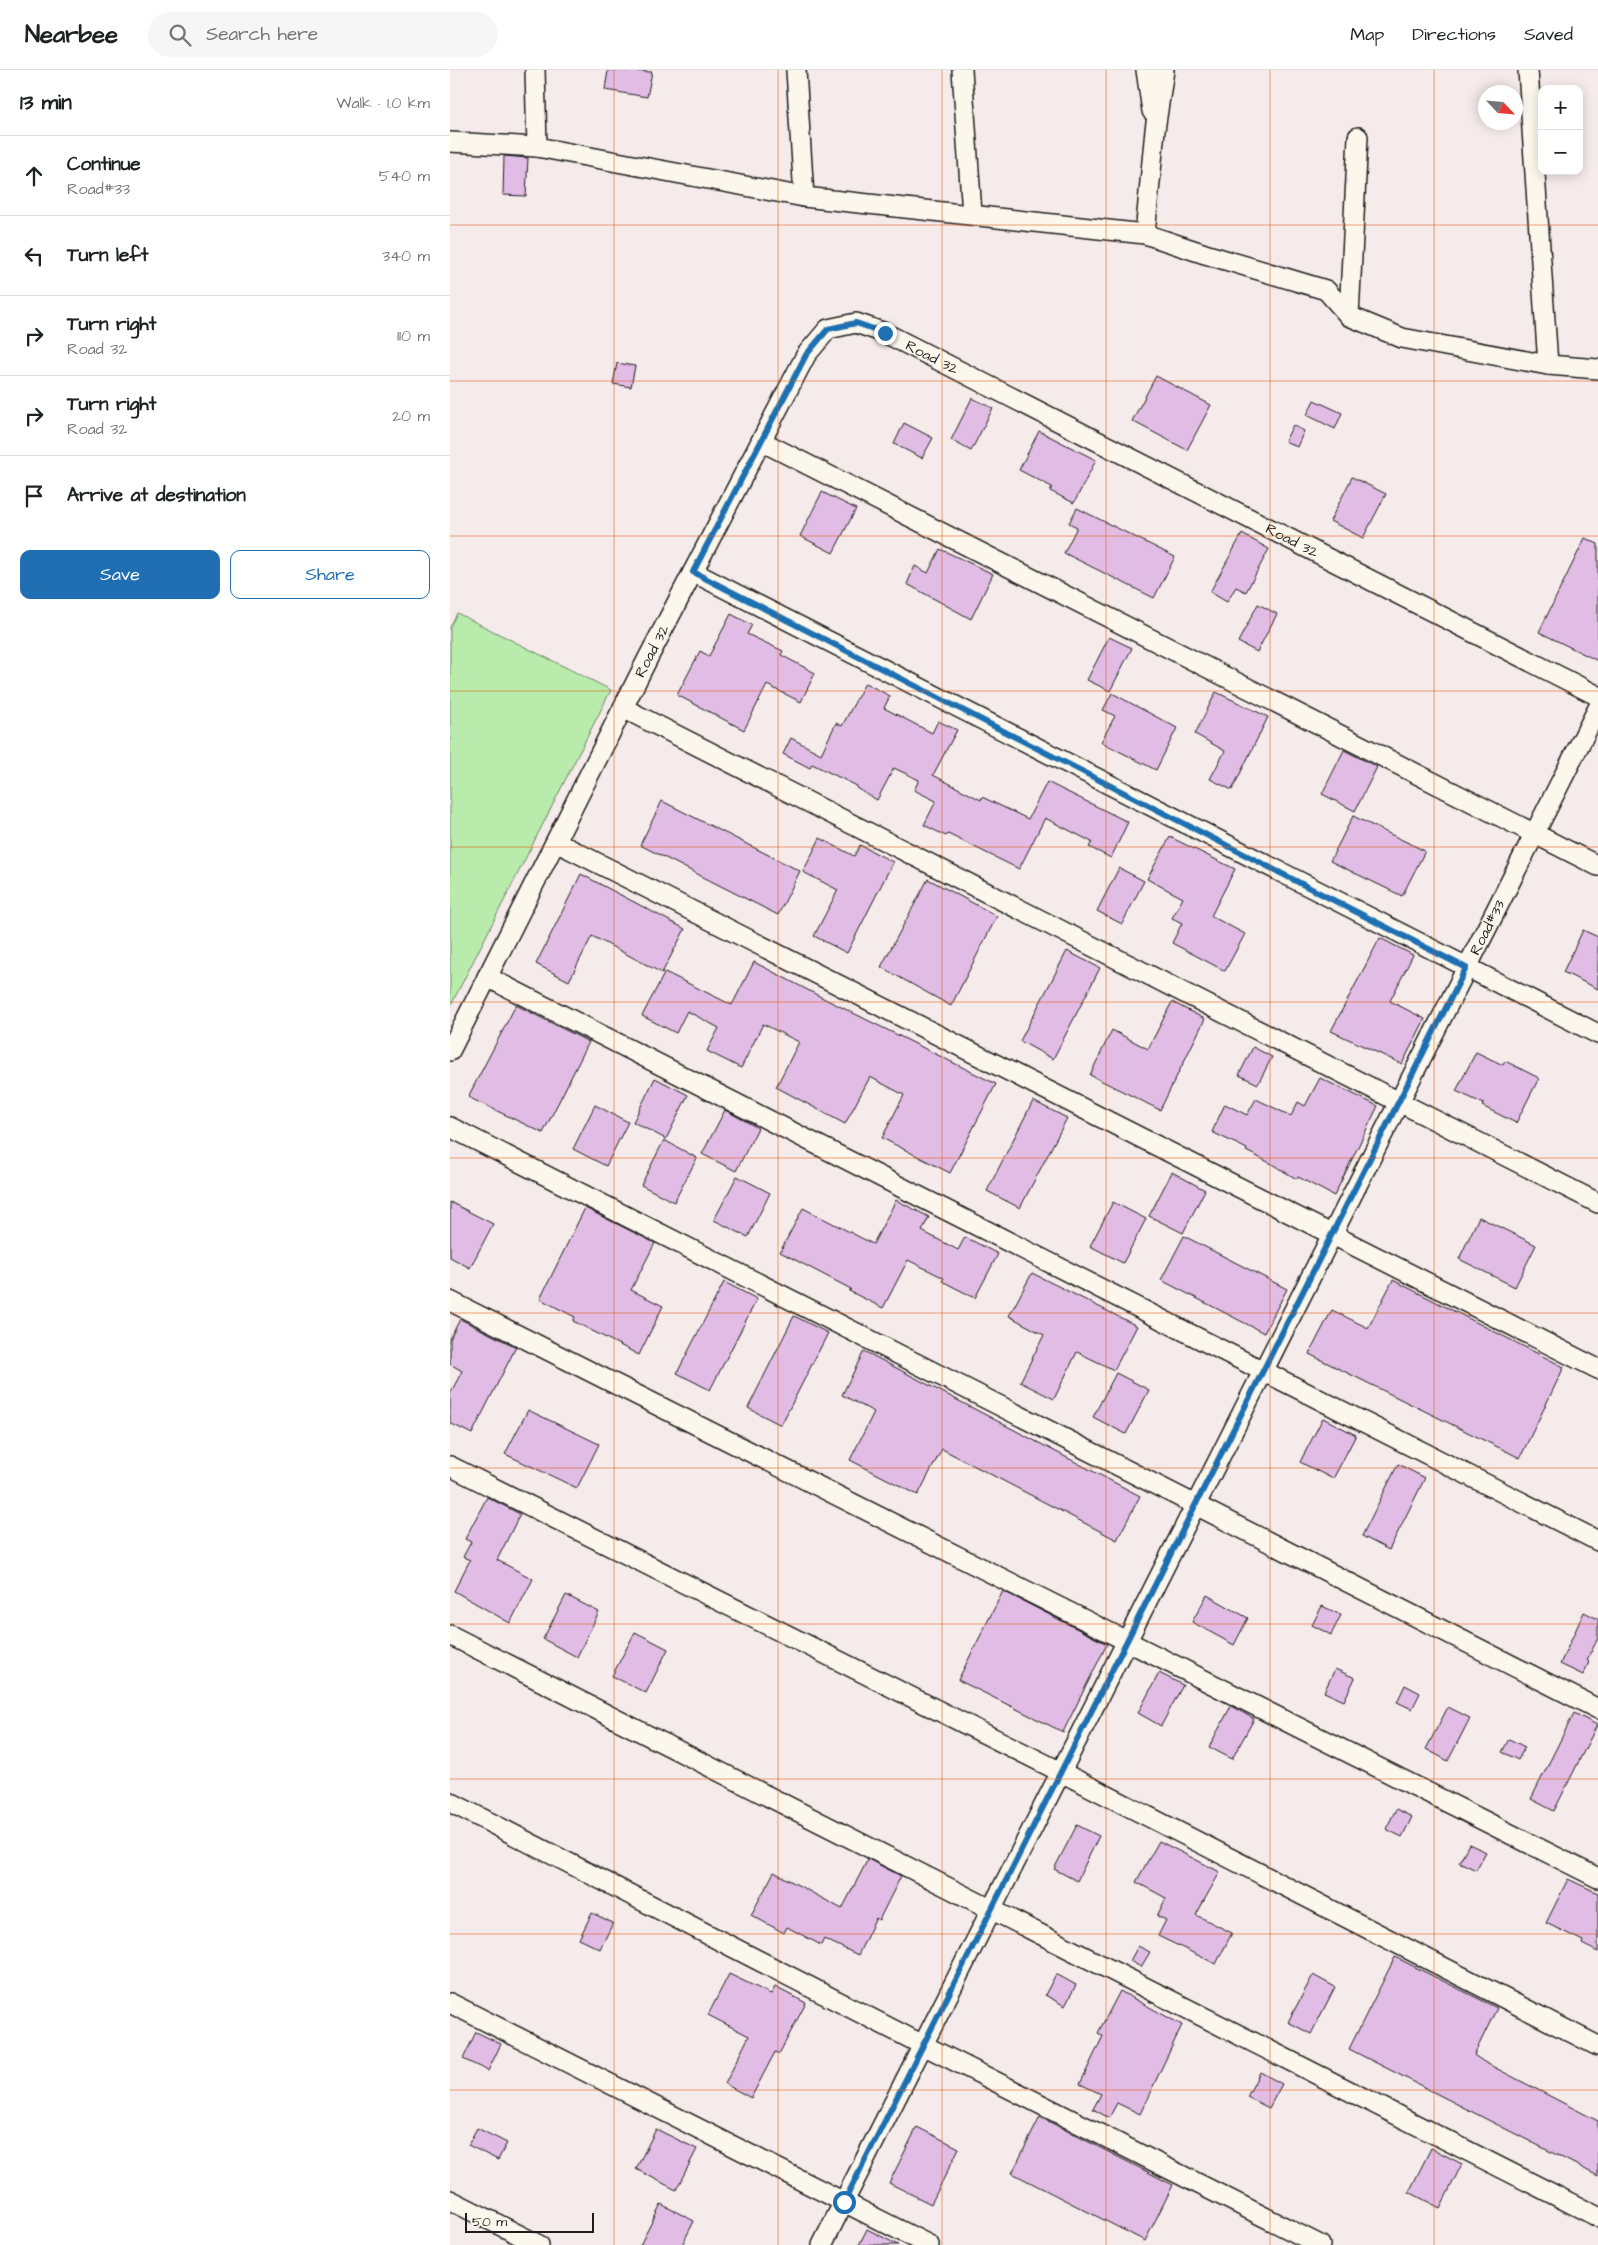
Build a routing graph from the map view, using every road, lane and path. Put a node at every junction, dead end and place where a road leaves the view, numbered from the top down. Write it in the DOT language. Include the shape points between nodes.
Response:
graph roads {
  1 [pos="535,70"];
  2 [pos="796,70"];
  3 [pos="962,70"];
  4 [pos="1146,70"];
  5 [pos="1164,70"];
  6 [pos="1528,70"];
  7 [pos="1155,130"];
  8 [pos="1358,137"];
  9 [pos="450,142"];
  10 [pos="537,146"];
  11 [pos="804,197"];
  12 [pos="972,214"];
  13 [pos="1145,234"];
  14 [pos="1349,316"];
  15 [pos="1548,365"];
  16 [pos="1598,369"];
  17 [pos="761,441"];
  18 [pos="693,572"];
  19 [pos="1598,696"];
  20 [pos="623,708"];
  21 [pos="1598,708"];
  22 [pos="1534,834"];
  23 [pos="556,842"];
  24 [pos="1598,866"];
  25 [pos="1466,968"];
  26 [pos="487,978"];
  27 [pos="1598,1034"];
  28 [pos="450,1051"];
  29 [pos="1399,1102"];
  30 [pos="450,1127"];
  31 [pos="1598,1203"];
  32 [pos="1332,1234"];
  33 [pos="450,1301"];
  34 [pos="1598,1369"];
  35 [pos="1263,1370"];
  36 [pos="450,1466"];
  37 [pos="1196,1504"];
  38 [pos="1598,1541"];
  39 [pos="450,1634"];
  40 [pos="1127,1640"];
  41 [pos="1598,1709"];
  42 [pos="1061,1772"];
  43 [pos="450,1802"];
  44 [pos="1598,1878"];
  45 [pos="992,1908"];
  46 [pos="450,2003"];
  47 [pos="923,2045"];
  48 [pos="1598,2046"];
  49 [pos="450,2200"];
  50 [pos="844,2202"];
  51 [pos="1598,2217"];
  52 [pos="539,2245"];
  53 [pos="822,2245"];
  54 [pos="929,2245"];
  55 [pos="1320,2245"];
  1 -- 10 [label="street"];
  2 -- 11 [label="street"];
  3 -- 12 [label="street"];
  4 -- 7 [label="street"];
  5 -- 7 [label="street"];
  6 -- 15 [label="street"];
  7 -- 13 [label="street"];
  8 -- 14 [label="street"];
  9 -- 10 [label="street"];
  10 -- 11 [label="street"];
  11 -- 12 [label="street"];
  12 -- 13 [label="street"];
  13 -- 14 [label="street" via="1326,290"];
  14 -- 15 [label="street" via="1402,338"];
  15 -- 16 [label="street"];
  17 -- 18 [label="street, Road 32"];
  17 -- 19 [label="street, Road 32" via="806,355 828,329 856,323 885,333"];
  17 -- 22 [label="street"];
  18 -- 20 [label="street, Road 32"];
  18 -- 25 [label="street"];
  20 -- 23 [label="street, Road 32"];
  20 -- 29 [label="street"];
  21 -- 22 [label="street, Road#33"];
  22 -- 24 [label="street"];
  22 -- 25 [label="street, Road#33"];
  23 -- 26 [label="street, Road 32"];
  23 -- 32 [label="street"];
  25 -- 27 [label="street"];
  25 -- 29 [label="street, Road#33"];
  26 -- 28 [label="street, Road 32"];
  26 -- 35 [label="street"];
  29 -- 31 [label="street"];
  29 -- 32 [label="street, Road#33"];
  30 -- 37 [label="street"];
  32 -- 34 [label="street"];
  32 -- 35 [label="street, Road#33"];
  33 -- 40 [label="street"];
  35 -- 37 [label="street, Road#33"];
  35 -- 38 [label="street"];
  36 -- 42 [label="street"];
  37 -- 40 [label="street, Road#33"];
  37 -- 41 [label="street"];
  39 -- 45 [label="street"];
  40 -- 42 [label="street, Road#33"];
  40 -- 44 [label="street"];
  42 -- 45 [label="street, Road#33"];
  42 -- 48 [label="street"];
  43 -- 47 [label="street"];
  45 -- 47 [label="street, Road#33"];
  45 -- 51 [label="street"];
  46 -- 50 [label="street"];
  47 -- 50 [label="street, Road#33"];
  47 -- 55 [label="street"];
  49 -- 52 [label="street"];
  50 -- 53 [label="street, Road#33"];
  50 -- 54 [label="street"];
}
